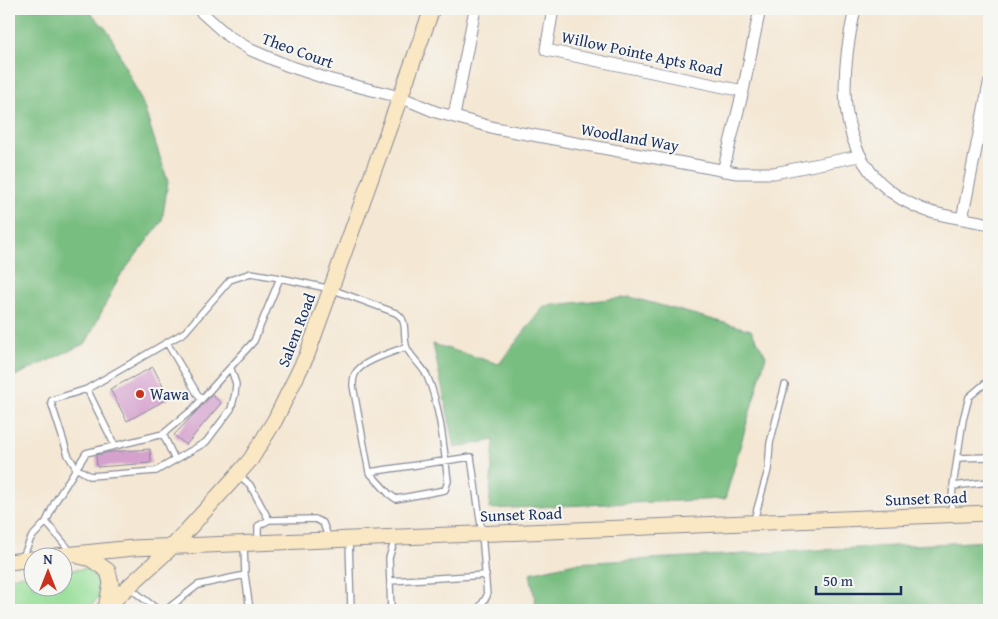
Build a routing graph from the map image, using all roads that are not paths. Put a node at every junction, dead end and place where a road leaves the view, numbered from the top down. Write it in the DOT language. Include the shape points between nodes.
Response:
graph roads {
  1 [pos="432,9"];
  2 [pos="475,9"];
  3 [pos="553,9"];
  4 [pos="760,9"];
  5 [pos="855,9"];
  6 [pos="204,11"];
  7 [pos="989,84"];
  8 [pos="743,91"];
  9 [pos="400,97"];
  10 [pos="454,116"];
  11 [pos="859,156"];
  12 [pos="723,171"];
  13 [pos="962,219"];
  14 [pos="989,224"];
  15 [pos="280,278"];
  16 [pos="331,289"];
  17 [pos="167,343"];
  18 [pos="406,347"];
  19 [pos="231,369"];
  20 [pos="989,380"];
  21 [pos="785,385"];
  22 [pos="87,389"];
  23 [pos="201,400"];
  24 [pos="163,434"];
  25 [pos="116,446"];
  26 [pos="989,457"];
  27 [pos="957,458"];
  28 [pos="175,460"];
  29 [pos="445,460"];
  30 [pos="76,468"];
  31 [pos="369,472"];
  32 [pos="238,474"];
  33 [pos="989,482"];
  34 [pos="952,486"];
  35 [pos="989,513"];
  36 [pos="950,515"];
  37 [pos="268,520"];
  38 [pos="46,522"];
  39 [pos="754,522"];
  40 [pos="482,533"];
  41 [pos="396,537"];
  42 [pos="329,539"];
  43 [pos="349,539"];
  44 [pos="251,543"];
  45 [pos="173,546"];
  46 [pos="73,554"];
  47 [pos="21,560"];
  48 [pos="245,575"];
  49 [pos="486,575"];
  50 [pos="390,581"];
  51 [pos="129,586"];
  52 [pos="104,609"];
  53 [pos="158,610"];
  54 [pos="166,610"];
  55 [pos="250,610"];
  56 [pos="352,610"];
  57 [pos="391,610"];
  58 [pos="478,610"];
  1 -- 9 [label="street, Salem Road"];
  2 -- 10 [label="street"];
  3 -- 8 [label="street, Willow Pointe Apts Road" via="546,50"];
  4 -- 8 [label="street"];
  5 -- 11 [label="street" via="844,92"];
  6 -- 9 [label="street, Theo Court" via="217,27 239,44 275,61 328,79"];
  7 -- 13 [label="street"];
  8 -- 12 [label="street"];
  9 -- 10 [label="street, Woodland Way"];
  9 -- 16 [label="street, Salem Road"];
  10 -- 12 [label="street, Woodland Way" via="495,128"];
  11 -- 12 [label="street, Woodland Way" via="774,173"];
  11 -- 13 [label="street" via="872,175 897,197 916,207"];
  13 -- 14 [label="street"];
  15 -- 16 [label="lane"];
  15 -- 17 [label="lane" via="252,274 230,280 185,332"];
  15 -- 19 [label="lane" via="254,341"];
  16 -- 18 [label="lane" via="401,316"];
  16 -- 32 [label="street, Salem Road" via="307,355 287,397 259,447"];
  17 -- 22 [label="lane"];
  17 -- 23 [label="lane"];
  18 -- 29 [label="lane" via="422,366 431,385"];
  18 -- 31 [label="lane" via="368,362 358,368 354,376 353,386"];
  19 -- 23 [label="lane"];
  19 -- 28 [label="lane" via="236,384 231,409 206,442"];
  20 -- 27 [label="lane" via="969,397"];
  21 -- 39 [label="lane"];
  22 -- 25 [label="lane"];
  22 -- 30 [label="lane" via="51,402 68,455"];
  23 -- 24 [label="lane"];
  24 -- 25 [label="lane"];
  24 -- 28 [label="lane"];
  25 -- 30 [label="lane" via="86,453"];
  26 -- 27 [label="lane"];
  27 -- 34 [label="lane"];
  28 -- 30 [label="lane" via="156,471 90,476"];
  29 -- 31 [label="lane"];
  29 -- 31 [label="lane" via="448,481 445,490 396,499"];
  29 -- 40 [label="lane" via="471,456"];
  30 -- 38 [label="lane"];
  32 -- 37 [label="lane" via="250,485"];
  32 -- 45 [label="street, Salem Road"];
  33 -- 34 [label="lane"];
  34 -- 36 [label="lane"];
  35 -- 36 [label="street, Sunset Road"];
  36 -- 39 [label="street, Sunset Road"];
  37 -- 42 [label="lane" via="315,519 323,523"];
  37 -- 44 [label="lane" via="258,526"];
  38 -- 46 [label="lane"];
  38 -- 47 [label="lane" via="31,538"];
  39 -- 40 [label="street, Sunset Road"];
  40 -- 41 [label="street, Sunset Road"];
  40 -- 49 [label="lane"];
  41 -- 43 [label="street, Sunset Road"];
  41 -- 50 [label="lane" via="389,558"];
  42 -- 43 [label="street, Sunset Road"];
  42 -- 44 [label="street, Sunset Road"];
  43 -- 56 [label="lane"];
  44 -- 45 [label="street, Sunset Road"];
  44 -- 48 [label="lane"];
  45 -- 46 [label="street, Sunset Road"];
  45 -- 51 [label="street, Salem Road"];
  46 -- 52 [label="street" via="91,559 108,571 111,583"];
  48 -- 54 [label="lane" via="198,585"];
  48 -- 55 [label="lane"];
  49 -- 50 [label="lane"];
  49 -- 58 [label="lane" via="487,596"];
  50 -- 57 [label="lane"];
  51 -- 52 [label="street, Salem Road"];
  51 -- 53 [label="lane"];
}
